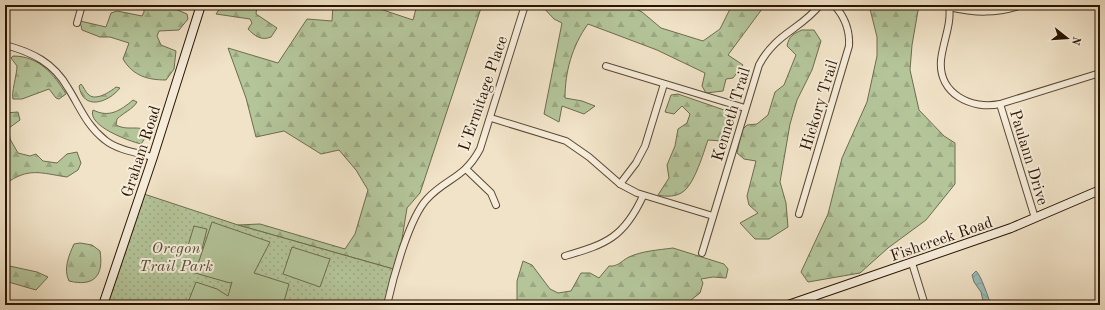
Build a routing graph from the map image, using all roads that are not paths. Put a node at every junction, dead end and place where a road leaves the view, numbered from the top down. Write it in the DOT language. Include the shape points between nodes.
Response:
graph roads {
  1 [pos="82,5"];
  2 [pos="201,5"];
  3 [pos="525,5"];
  4 [pos="820,5"];
  5 [pos="834,5"];
  6 [pos="1022,5"];
  7 [pos="949,6"];
  8 [pos="77,23"];
  9 [pos="5,45"];
  10 [pos="606,66"];
  11 [pos="1100,73"];
  12 [pos="664,84"];
  13 [pos="1000,104"];
  14 [pos="745,108"];
  15 [pos="491,118"];
  16 [pos="153,157"];
  17 [pos="466,169"];
  18 [pos="620,184"];
  19 [pos="1100,190"];
  20 [pos="643,196"];
  21 [pos="496,205"];
  22 [pos="799,214"];
  23 [pos="713,216"];
  24 [pos="1035,218"];
  25 [pos="702,252"];
  26 [pos="565,256"];
  27 [pos="912,263"];
  28 [pos="812,297"];
  29 [pos="103,305"];
  30 [pos="387,305"];
  31 [pos="788,305"];
  32 [pos="815,305"];
  33 [pos="926,305"];
  1 -- 8 [label="street"];
  2 -- 16 [label="main road, Graham Road"];
  3 -- 15 [label="street, L'Ermitage Place"];
  4 -- 14 [label="street, Kenneth Trail" via="766,52 758,65"];
  5 -- 22 [label="street, Hickory Trail" via="847,27 849,46"];
  6 -- 7 [label="street" via="986,12 972,12"];
  7 -- 13 [label="street" via="941,60 944,79 956,94 970,104"];
  9 -- 16 [label="street" via="38,56 54,68 69,88 83,116 106,141"];
  10 -- 12 [label="street"];
  11 -- 13 [label="street"];
  12 -- 14 [label="street"];
  12 -- 18 [label="street" via="645,146"];
  13 -- 24 [label="street, Paulann Drive"];
  14 -- 23 [label="street, Kenneth Trail"];
  15 -- 17 [label="street, L'Ermitage Place" via="480,149"];
  15 -- 18 [label="street" via="566,141"];
  16 -- 29 [label="main road, Graham Road"];
  17 -- 21 [label="street" via="491,193"];
  17 -- 30 [label="street, L'Ermitage Place" via="433,193 419,210 410,230"];
  18 -- 20 [label="street"];
  19 -- 24 [label="main road, Fishcreek Road"];
  20 -- 23 [label="street"];
  20 -- 26 [label="street" via="630,220 613,237 597,246"];
  23 -- 25 [label="street, Kenneth Trail"];
  24 -- 27 [label="main road, Fishcreek Road"];
  27 -- 28 [label="main road, Fishcreek Road"];
  27 -- 33 [label="street"];
  28 -- 31 [label="main road, Fishcreek Road"];
  28 -- 32 [label="street"];
}
